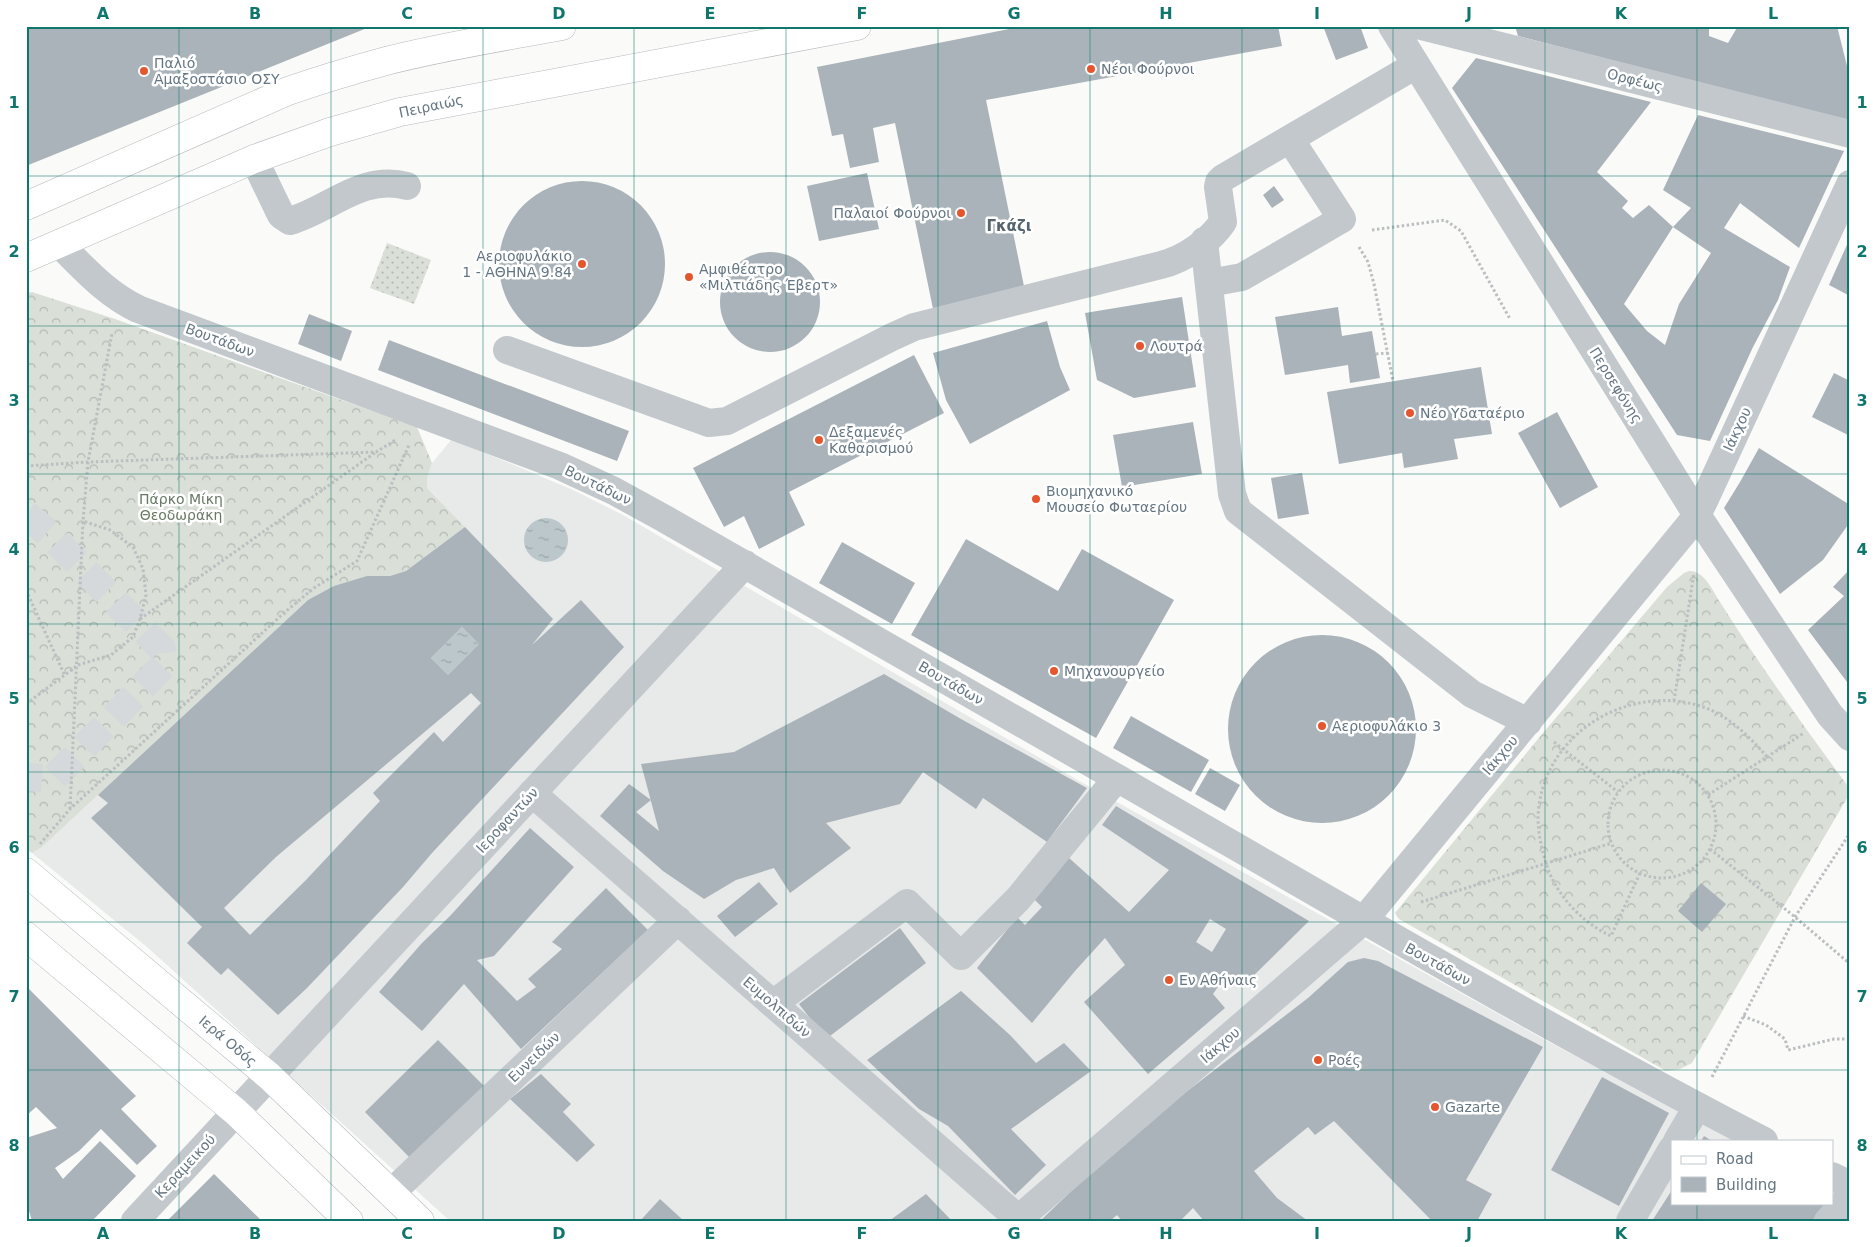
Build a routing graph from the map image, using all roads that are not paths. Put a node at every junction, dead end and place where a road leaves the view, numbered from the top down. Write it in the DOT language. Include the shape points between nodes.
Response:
graph roads {
  1 [pos="857,26"];
  2 [pos="1392,26"];
  3 [pos="1421,26"];
  4 [pos="546,28"];
  5 [pos="1416,65"];
  6 [pos="1850,134"];
  7 [pos="1290,139"];
  8 [pos="254,159"];
  9 [pos="1850,184"];
  10 [pos="407,186"];
  11 [pos="26,206"];
  12 [pos="1204,241"];
  13 [pos="59,244"];
  14 [pos="26,258"];
  15 [pos="1209,283"];
  16 [pos="507,350"];
  17 [pos="1697,515"];
  18 [pos="745,564"];
  19 [pos="1528,722"];
  20 [pos="1850,737"];
  21 [pos="1117,778"];
  22 [pos="532,793"];
  23 [pos="26,872"];
  24 [pos="678,920"];
  25 [pos="1363,921"];
  26 [pos="26,936"];
  27 [pos="773,1004"];
  28 [pos="269,1076"];
  29 [pos="1698,1107"];
  30 [pos="236,1112"];
  31 [pos="1678,1140"];
  32 [pos="1762,1140"];
  33 [pos="1671,1152"];
  34 [pos="1834,1177"];
  35 [pos="1850,1185"];
  36 [pos="391,1193"];
  37 [pos="1850,1196"];
  38 [pos="1018,1220"];
  39 [pos="135,1221"];
  40 [pos="349,1221"];
  41 [pos="420,1221"];
  42 [pos="1630,1221"];
  43 [pos="1828,1221"];
  1 -- 8 [label="main road, Πειραιώς" via="400,112"];
  2 -- 5 [label="street, Περσεφόνης"];
  3 -- 6 [label="street, Ορφέως"];
  4 -- 11 [label="main road" via="396,59 318,81 278,95"];
  5 -- 7 [label="street"];
  5 -- 17 [label="street, Περσεφόνης"];
  7 -- 12 [label="street" via="1219,182 1223,222"];
  7 -- 15 [label="street" via="1347,226 1242,277"];
  8 -- 10 [label="street" via="281,215 290,221 377,183 394,182"];
  8 -- 13 [label="main road, Πειραιώς"];
  9 -- 17 [label="street, Ιάκχου"];
  12 -- 15 [label="street"];
  12 -- 16 [label="street" via="1173,262 914,327 721,423 709,423"];
  13 -- 14 [label="main road, Πειραιώς"];
  13 -- 18 [label="street, Βουτάδων" via="95,280 138,309 420,421 569,470"];
  15 -- 19 [label="street" via="1232,494 1238,511 1472,694"];
  17 -- 19 [label="street, Ιάκχου"];
  17 -- 20 [label="street, Περσεφόνης" via="1830,715"];
  18 -- 21 [label="street, Βουτάδων"];
  18 -- 22 [label="street, Ιεροφαντών"];
  19 -- 25 [label="street, Ιάκχου"];
  21 -- 25 [label="street, Βουτάδων"];
  21 -- 27 [label="street" via="1018,899 961,956 907,903"];
  22 -- 24 [label="street, Ευμολπιδών"];
  22 -- 28 [label="street, Ιεροφαντών"];
  23 -- 28 [label="main road, Ιερά Οδός"];
  24 -- 27 [label="street, Ευμολπιδών"];
  24 -- 36 [label="street, Ευνειδών"];
  25 -- 29 [label="street, Βουτάδων"];
  25 -- 38 [label="street, Ιάκχου"];
  26 -- 30 [label="main road"];
  27 -- 38 [label="street, Ευμολπιδών"];
  28 -- 30 [label="street, Ιεροφαντών"];
  28 -- 36 [label="main road, Ιερά Οδός"];
  29 -- 31 [label="street"];
  29 -- 32 [label="street, Βουτάδων"];
  30 -- 39 [label="street, Κεραμεικού"];
  30 -- 40 [label="main road"];
  33 -- 42 [label="street"];
  34 -- 35 [label="street"];
  36 -- 41 [label="main road, Ιερά Οδός"];
  37 -- 43 [label="street"];
}
